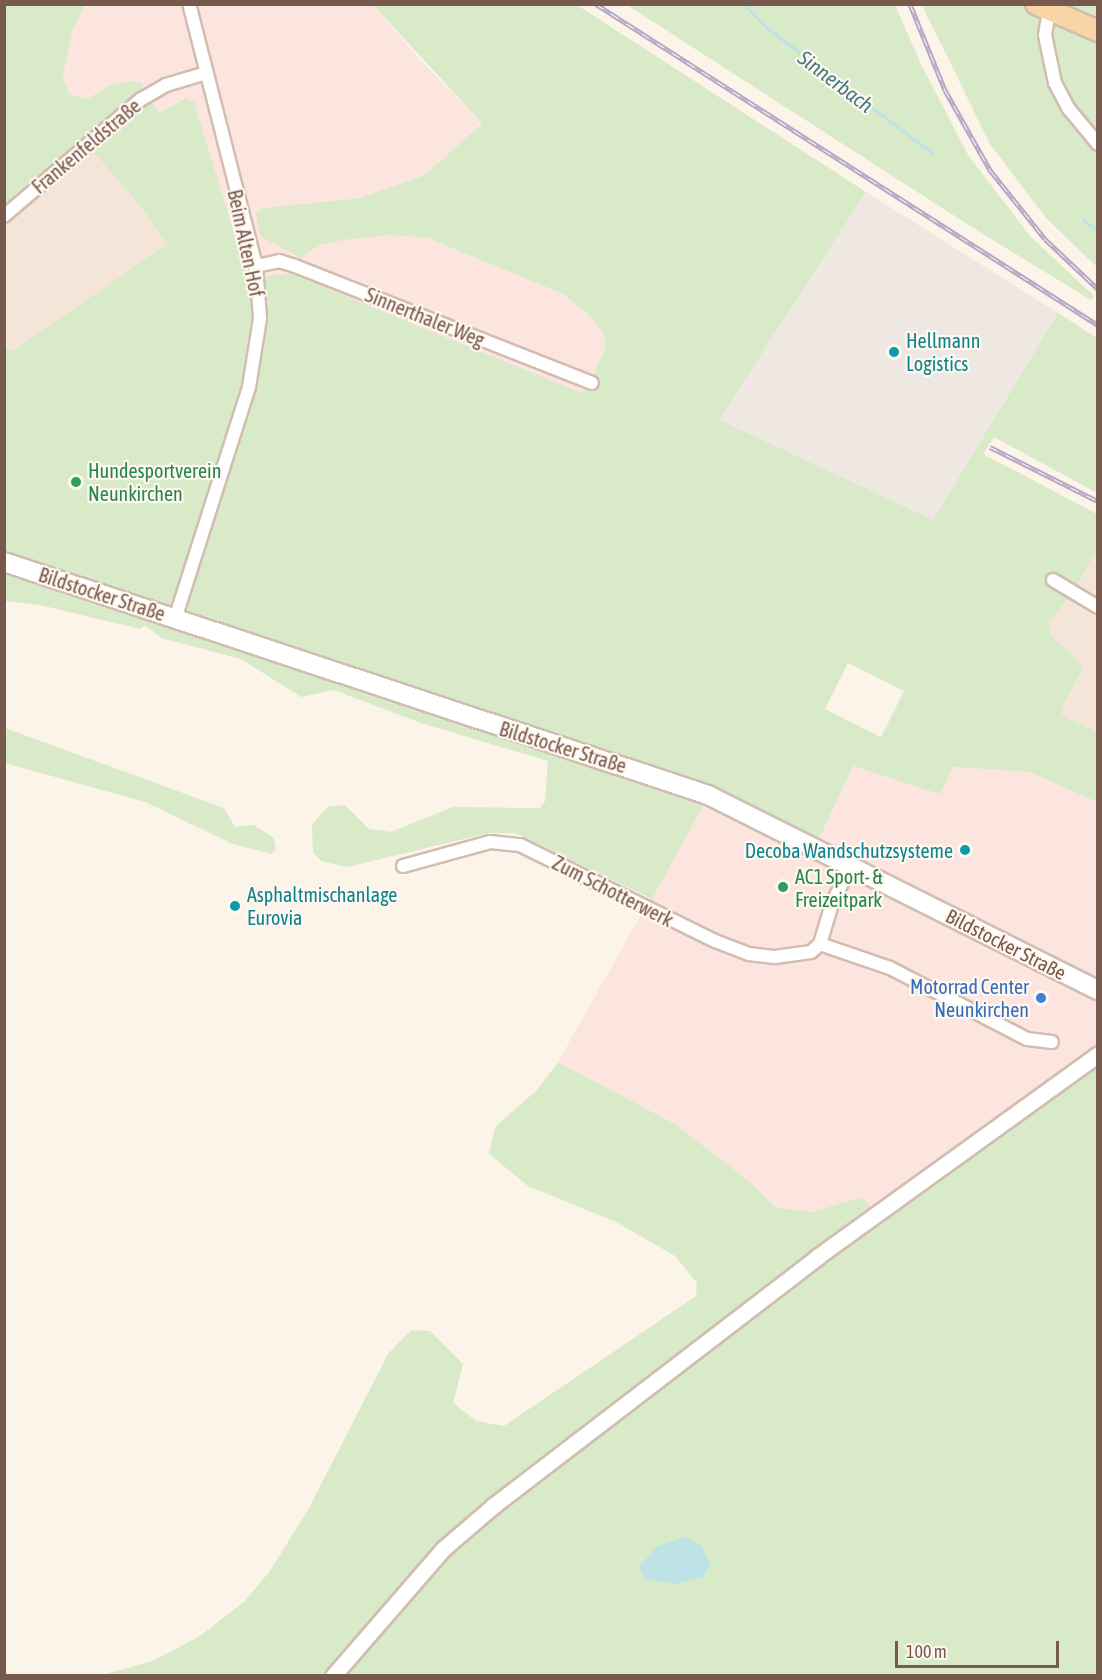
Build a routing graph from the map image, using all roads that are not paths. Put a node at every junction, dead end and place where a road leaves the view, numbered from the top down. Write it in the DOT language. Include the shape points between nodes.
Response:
graph roads {
  1 [pos="189,4"];
  2 [pos="1042,7"];
  3 [pos="1098,31"];
  4 [pos="206,73"];
  5 [pos="1098,144"];
  6 [pos="4,216"];
  7 [pos="256,266"];
  8 [pos="592,383"];
  9 [pos="4,562"];
  10 [pos="1053,580"];
  11 [pos="1098,606"];
  12 [pos="176,619"];
  13 [pos="851,864"];
  14 [pos="403,866"];
  15 [pos="820,944"];
  16 [pos="1098,990"];
  17 [pos="1052,1042"];
  18 [pos="1098,1054"];
  19 [pos="333,1676"];
  1 -- 4 [label="street, Beim Alten Hof"];
  2 -- 3 [label="main road"];
  2 -- 5 [label="street" via="1055,83 1069,109"];
  4 -- 6 [label="street, Frankenfeldstraße" via="140,99"];
  4 -- 7 [label="street, Beim Alten Hof"];
  7 -- 8 [label="street, Sinnerthaler Weg" via="279,261 295,266"];
  7 -- 12 [label="street, Beim Alten Hof" via="260,318 252,378"];
  9 -- 12 [label="main road, Bildstocker Straße"];
  10 -- 11 [label="street"];
  12 -- 13 [label="main road, Bildstocker Straße" via="351,680 667,780 741,810"];
  13 -- 15 [label="street" via="832,904"];
  13 -- 16 [label="main road, Bildstocker Straße"];
  14 -- 15 [label="street, Zum Schotterwerk" via="490,842 505,842 520,845 689,930 749,954 797,956"];
  15 -- 17 [label="street" via="890,968 1027,1039"];
  18 -- 19 [label="street" via="817,1257 493,1506 443,1549"];
}
